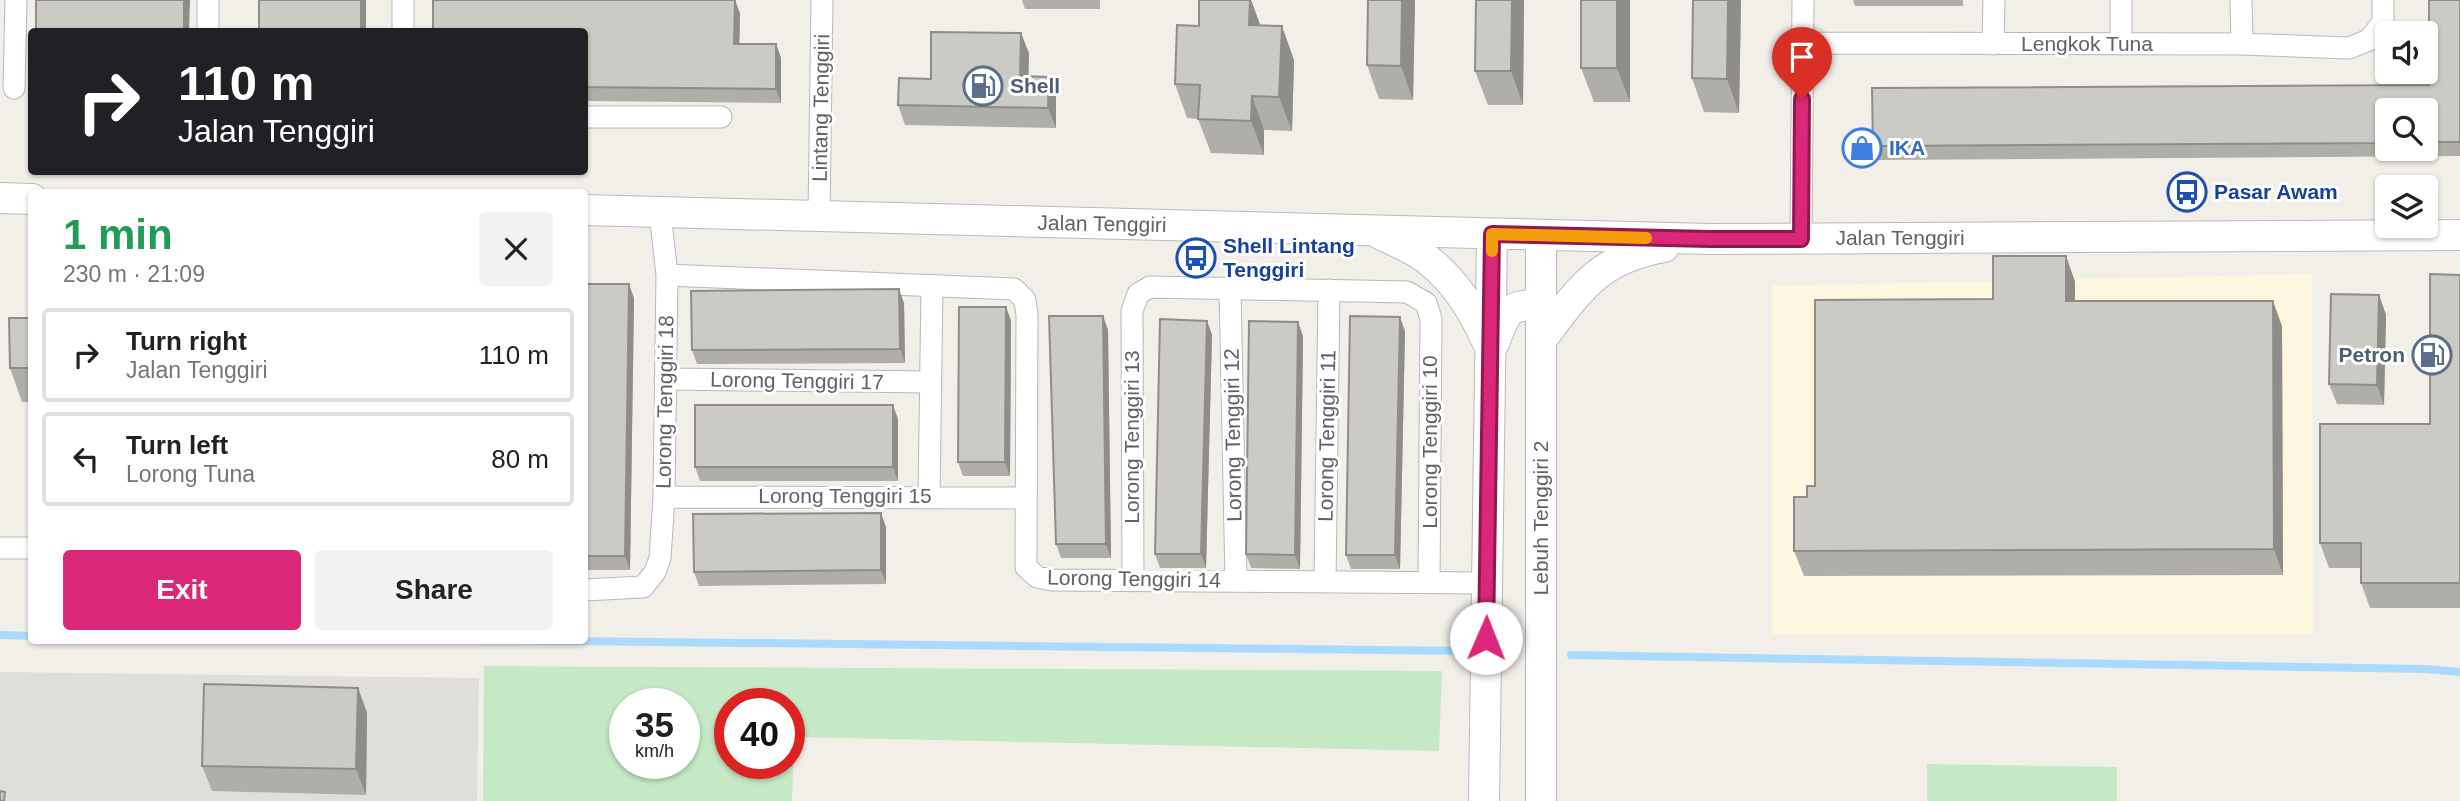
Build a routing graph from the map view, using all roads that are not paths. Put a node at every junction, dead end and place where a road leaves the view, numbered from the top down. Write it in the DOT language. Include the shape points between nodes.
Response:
graph roads {
  1 [pos="16,0"];
  2 [pos="208,0"];
  3 [pos="403,0"];
  4 [pos="822,0"];
  5 [pos="1803,0"];
  6 [pos="1994,0"];
  7 [pos="2121,0"];
  8 [pos="2241,0"];
  9 [pos="2383,0"];
  10 [pos="208,28"];
  11 [pos="403,28"];
  12 [pos="1803,43"];
  13 [pos="1993,44"];
  14 [pos="2121,44"];
  15 [pos="2242,44"];
  16 [pos="14,88"];
  17 [pos="588,117"];
  18 [pos="721,117"];
  19 [pos="0,198"];
  20 [pos="28,199"];
  21 [pos="588,210"];
  22 [pos="660,212"];
  23 [pos="820,216"];
  24 [pos="1373,230"];
  25 [pos="1492,234"];
  26 [pos="1541,235"];
  27 [pos="2460,235"];
  28 [pos="1710,239"];
  29 [pos="1801,239"];
  30 [pos="667,275"];
  31 [pos="932,287"];
  32 [pos="1230,288"];
  33 [pos="1329,290"];
  34 [pos="1541,305"];
  35 [pos="1541,340"];
  36 [pos="1491,350"];
  37 [pos="665,379"];
  38 [pos="929,382"];
  39 [pos="929,496"];
  40 [pos="664,497"];
  41 [pos="1026,498"];
  42 [pos="0,548"];
  43 [pos="28,548"];
  44 [pos="1133,581"];
  45 [pos="1236,581"];
  46 [pos="1325,582"];
  47 [pos="1429,582"];
  48 [pos="1487,583"];
  49 [pos="588,590"];
  50 [pos="1484,801"];
  51 [pos="1541,801"];
  1 -- 16 [label="street"];
  2 -- 10 [label="street"];
  3 -- 11 [label="street"];
  4 -- 23 [label="street, Lintang Tenggiri"];
  5 -- 12 [label="street"];
  6 -- 13 [label="street"];
  7 -- 14 [label="street"];
  8 -- 15 [label="street"];
  9 -- 15 [label="street, Lengkok Tuna" via="2383,22 2369,40 2349,48"];
  12 -- 13 [label="street, Lengkok Tuna"];
  12 -- 29 [label="street"];
  13 -- 14 [label="street, Lengkok Tuna"];
  14 -- 15 [label="street, Lengkok Tuna"];
  17 -- 18 [label="street"];
  19 -- 20 [label="street"];
  21 -- 22 [label="street, Jalan Tenggiri"];
  22 -- 23 [label="street, Jalan Tenggiri"];
  22 -- 30 [label="street, Lorong Tenggiri 18"];
  23 -- 24 [label="street, Jalan Tenggiri"];
  24 -- 25 [label="street, Jalan Tenggiri"];
  24 -- 36 [label="street" via="1426,258 1451,282 1469,304"];
  25 -- 26 [label="street, Jalan Tenggiri"];
  25 -- 36 [label="street"];
  26 -- 28 [label="street, Jalan Tenggiri"];
  26 -- 34 [label="street, Lebuh Tenggiri 2"];
  27 -- 29 [label="street, Jalan Tenggiri"];
  28 -- 29 [label="street, Jalan Tenggiri"];
  28 -- 35 [label="street" via="1646,250 1611,264 1584,284"];
  30 -- 31 [label="street"];
  30 -- 37 [label="street, Lorong Tenggiri 18"];
  31 -- 38 [label="street"];
  31 -- 41 [label="street, Lorong Tenggiri 14" via="1014,289 1025,300"];
  32 -- 33 [label="street"];
  32 -- 44 [label="street, Lorong Tenggiri 13" via="1150,287 1138,294 1132,312"];
  32 -- 45 [label="street, Lorong Tenggiri 12"];
  33 -- 46 [label="street, Lorong Tenggiri 11"];
  33 -- 47 [label="street, Lorong Tenggiri 10" via="1407,292 1426,303 1431,319"];
  34 -- 35 [label="street, Lebuh Tenggiri 2"];
  34 -- 36 [label="street" via="1522,305 1509,311"];
  35 -- 51 [label="street, Lebuh Tenggiri 2"];
  36 -- 48 [label="street"];
  37 -- 38 [label="street, Lorong Tenggiri 17"];
  37 -- 40 [label="street, Lorong Tenggiri 18"];
  38 -- 39 [label="street"];
  39 -- 40 [label="street, Lorong Tenggiri 15"];
  39 -- 41 [label="street, Lorong Tenggiri 15"];
  40 -- 49 [label="street, Lorong Tenggiri 18" via="656,572 643,587"];
  41 -- 44 [label="street, Lorong Tenggiri 14" via="1026,567 1037,577"];
  42 -- 43 [label="street"];
  44 -- 45 [label="street, Lorong Tenggiri 14"];
  45 -- 46 [label="street, Lorong Tenggiri 14"];
  46 -- 47 [label="street, Lorong Tenggiri 14"];
  47 -- 48 [label="street, Lorong Tenggiri 14"];
  48 -- 50 [label="street"];
}
